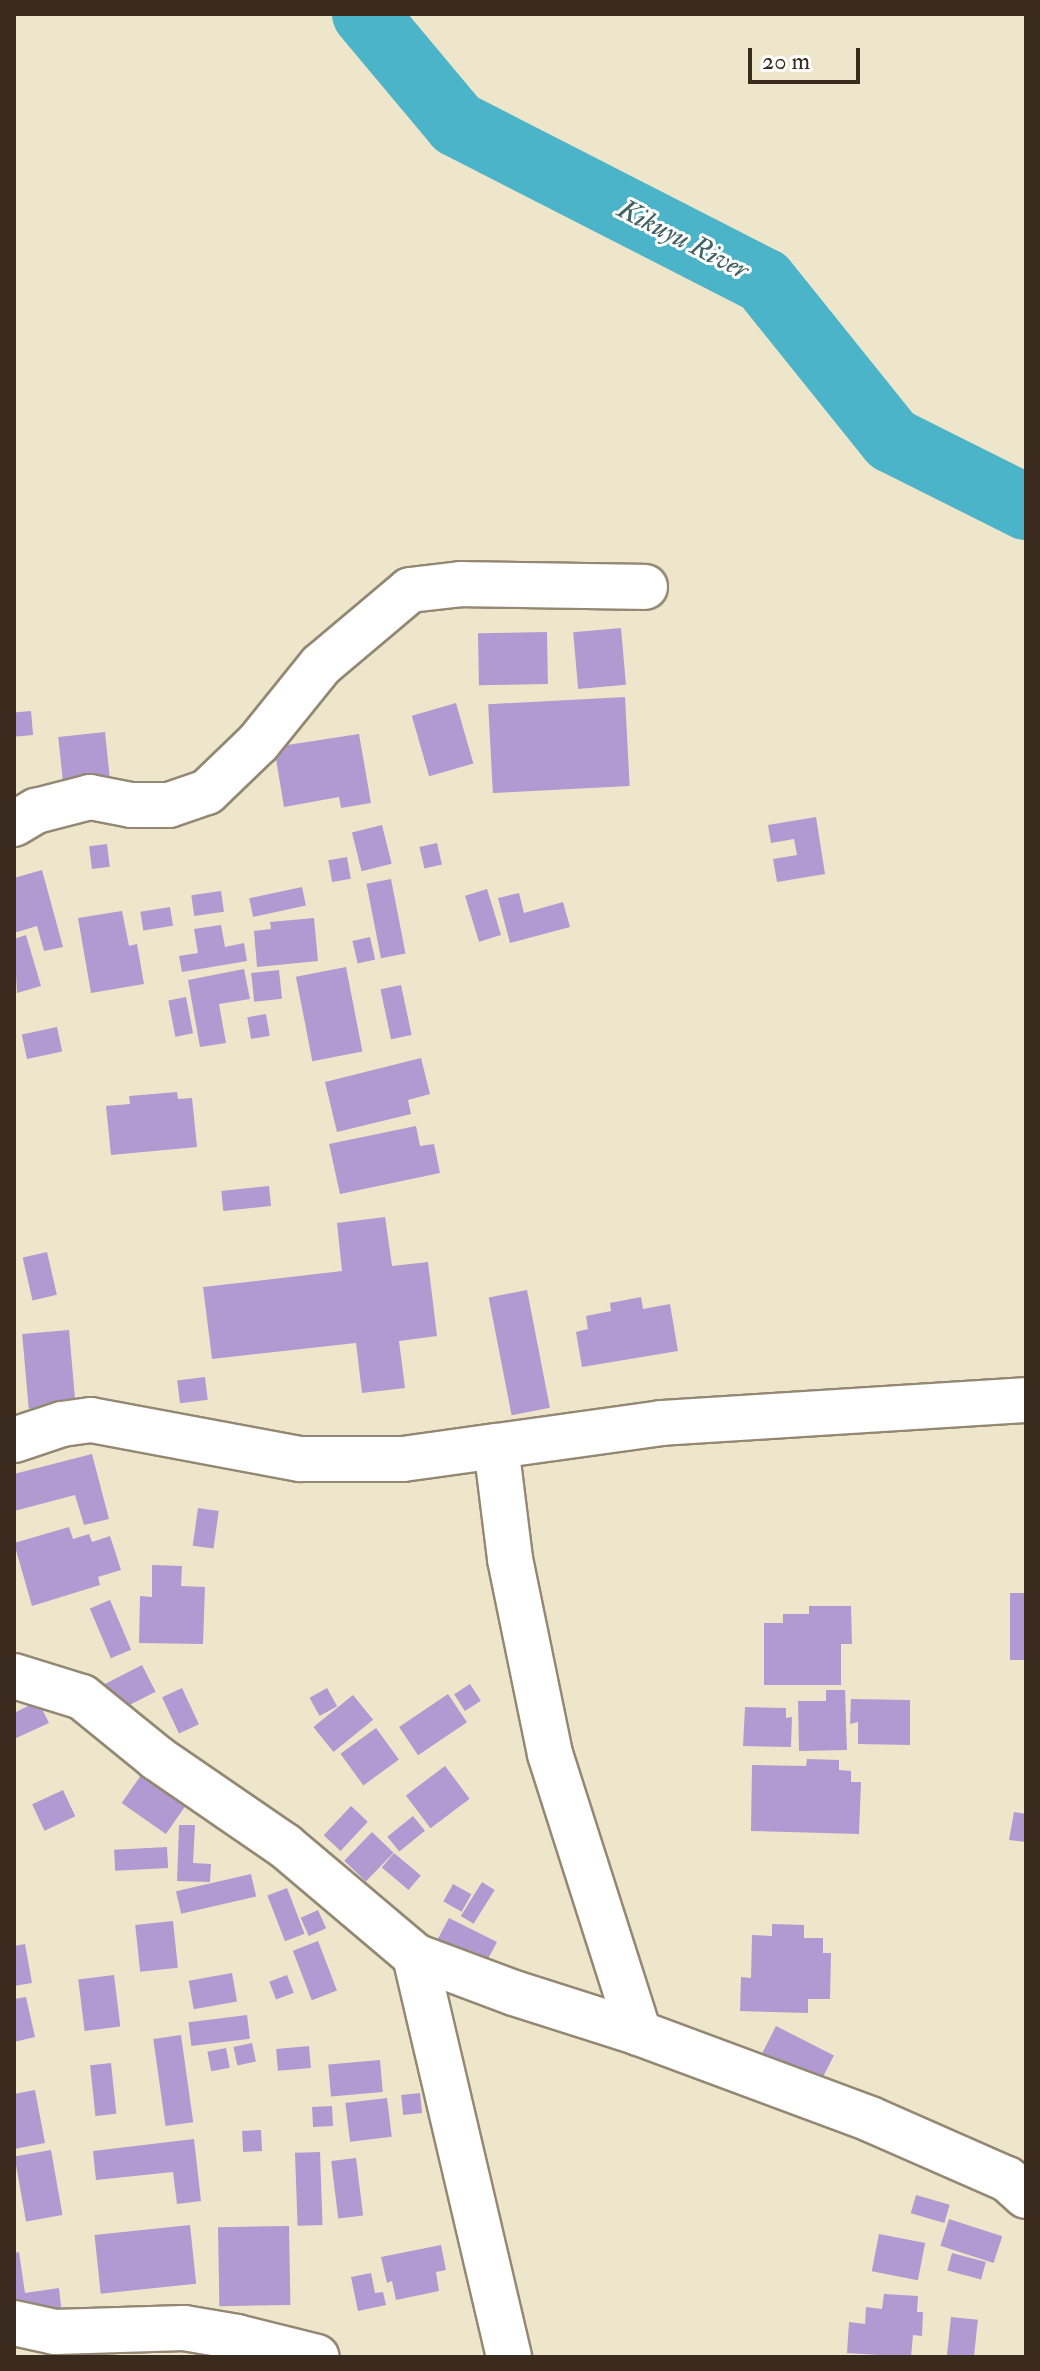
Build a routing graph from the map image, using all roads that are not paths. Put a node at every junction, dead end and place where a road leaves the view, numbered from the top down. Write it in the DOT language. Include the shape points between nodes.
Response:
graph roads {
  1 [pos="645,587"];
  2 [pos="14,824"];
  3 [pos="1026,1400"];
  4 [pos="14,1440"];
  5 [pos="496,1446"];
  6 [pos="14,1676"];
  7 [pos="415,1956"];
  8 [pos="639,2033"];
  9 [pos="1026,2196"];
  10 [pos="14,2323"];
  11 [pos="502,2356"];
  12 [pos="317,2357"];
  1 -- 2 [label="street" via="461,584 410,590 321,665 258,743 207,792 169,805 90,797 36,811"];
  3 -- 5 [label="street" via="661,1423"];
  4 -- 5 [label="street" via="91,1420 300,1459 403,1459"];
  5 -- 8 [label="street" via="510,1559 550,1754"];
  6 -- 7 [label="street" via="82,1697 157,1758 285,1846"];
  7 -- 8 [label="street"];
  7 -- 11 [label="street"];
  8 -- 9 [label="street" via="914,2137 1007,2179"];
  10 -- 12 [label="street" via="55,2332 184,2328"];
}
